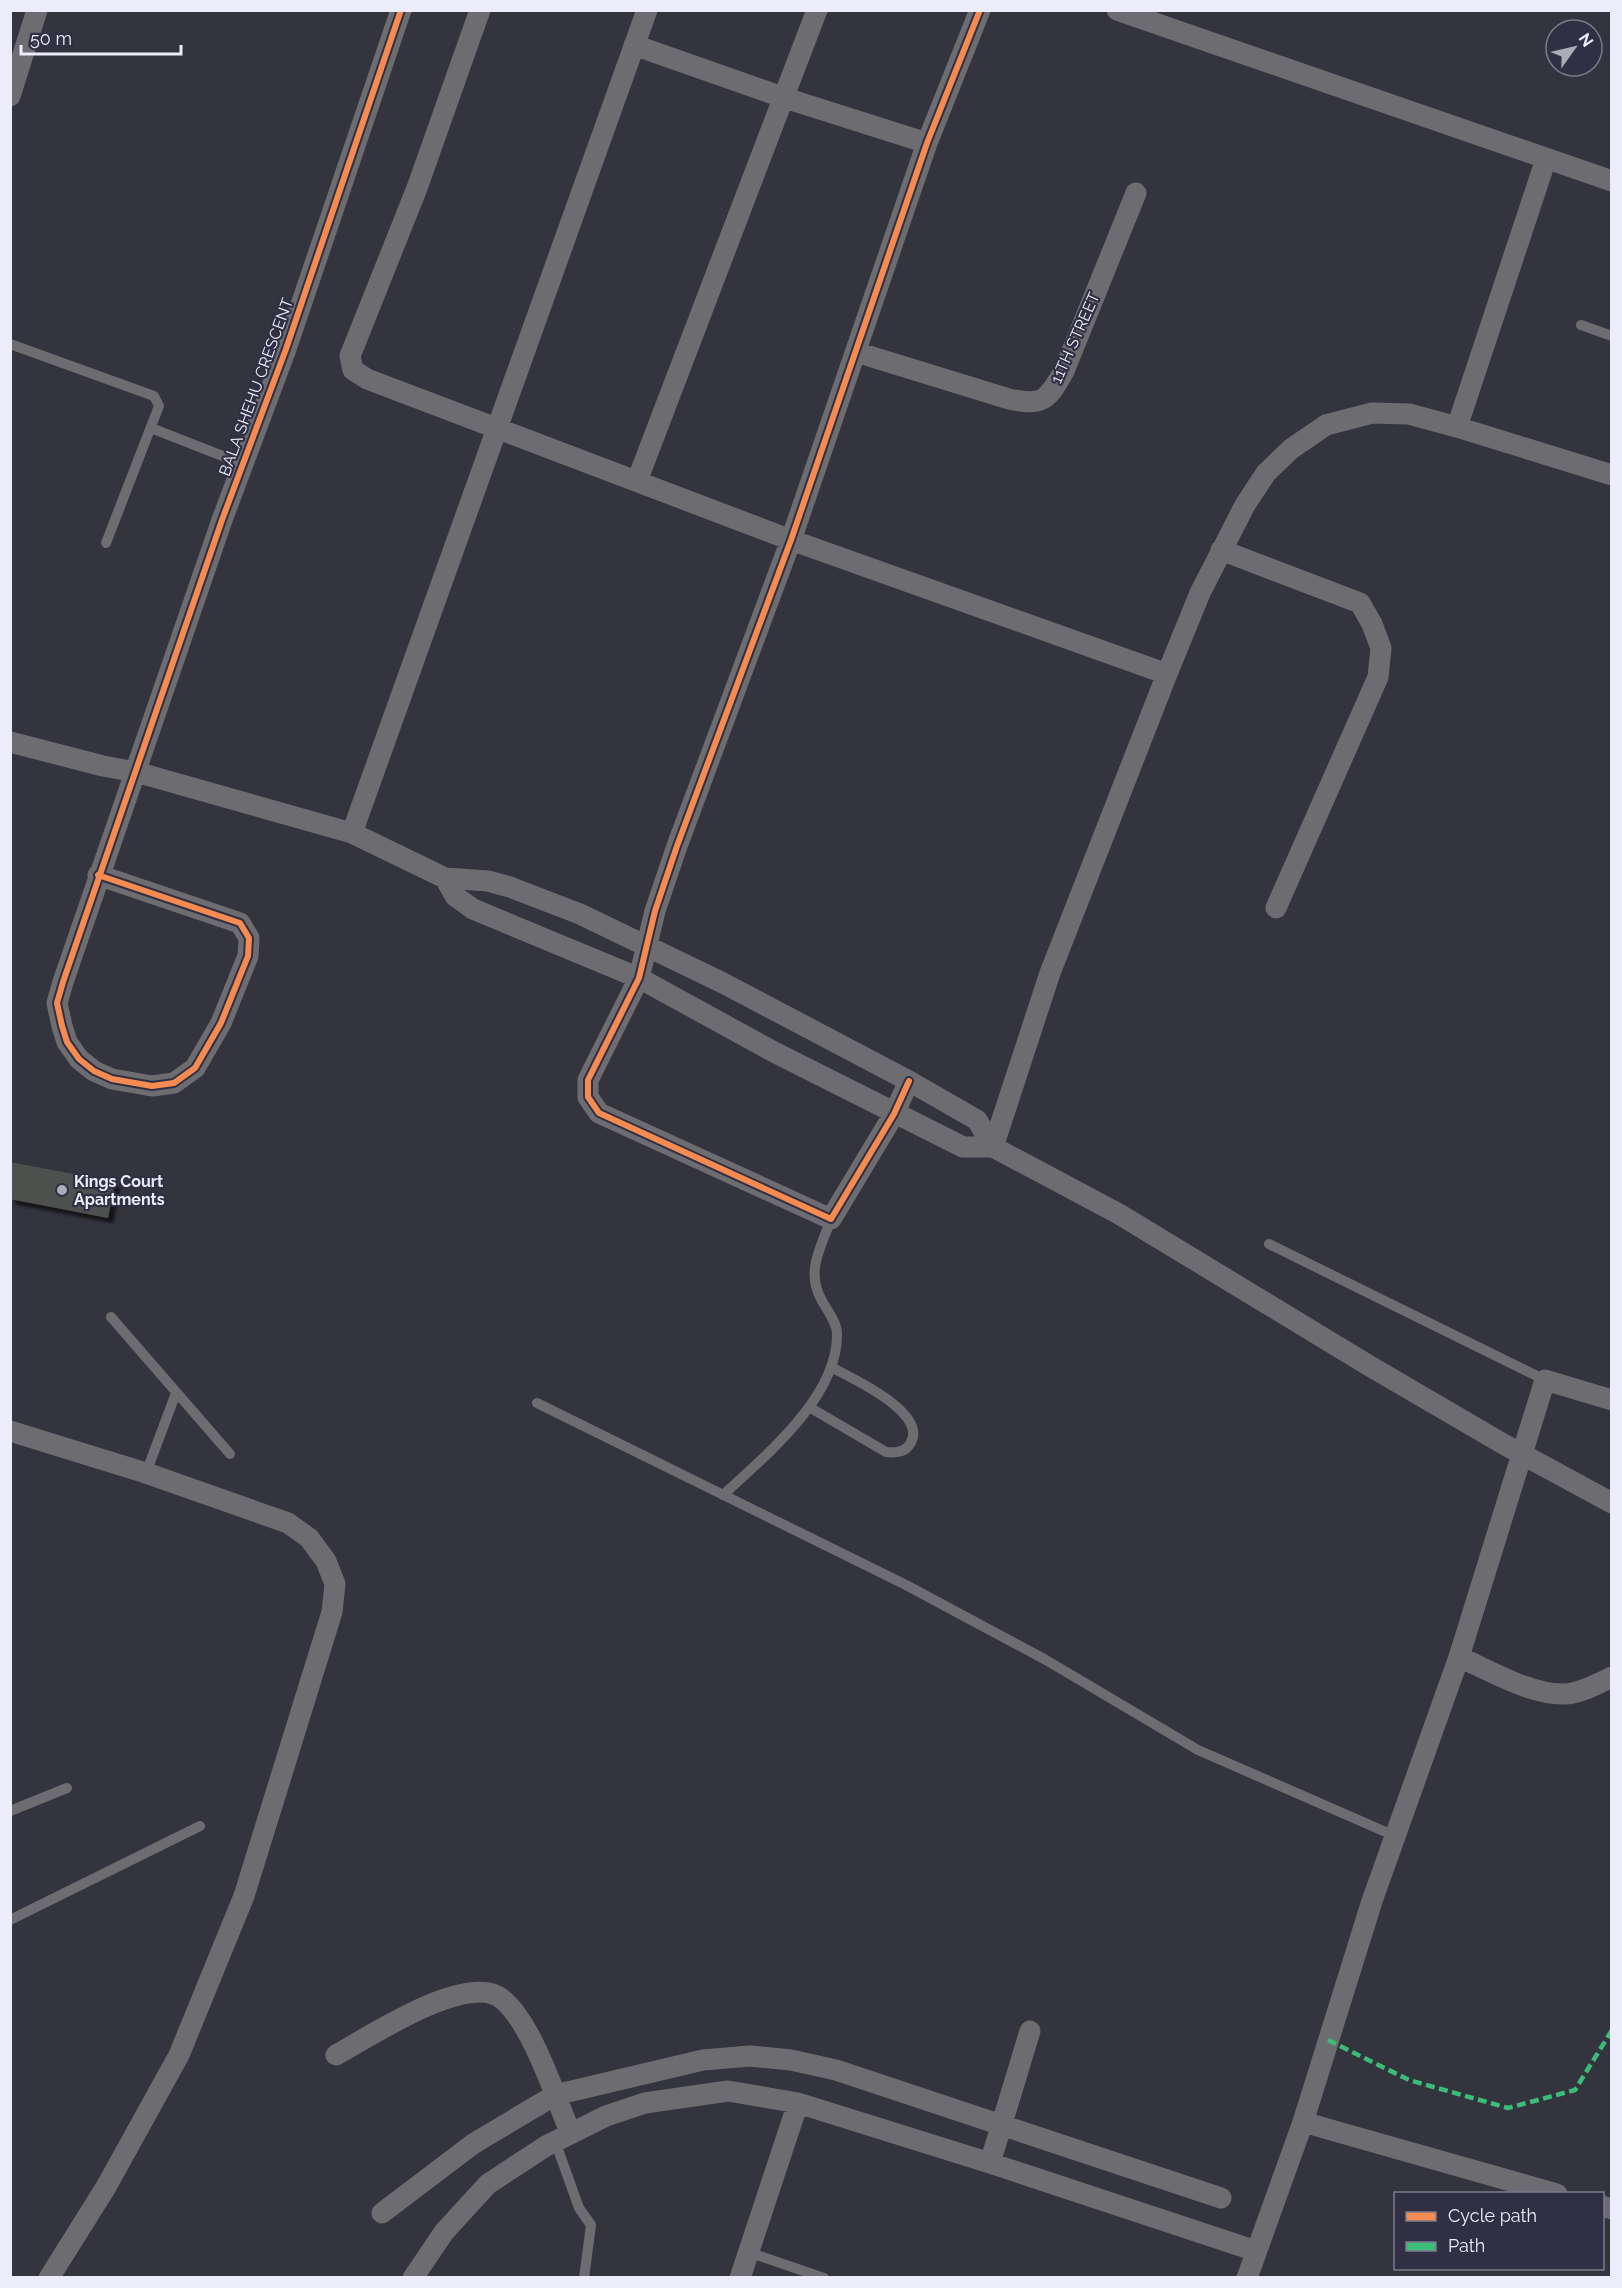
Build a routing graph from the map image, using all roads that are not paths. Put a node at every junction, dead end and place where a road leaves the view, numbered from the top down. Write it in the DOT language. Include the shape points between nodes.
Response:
graph roads {
  1 [pos="37,10"];
  2 [pos="401,10"];
  3 [pos="480,10"];
  4 [pos="647,10"];
  5 [pos="817,10"];
  6 [pos="980,10"];
  7 [pos="1117,10"];
  8 [pos="634,45"];
  9 [pos="10,96"];
  10 [pos="785,98"];
  11 [pos="927,142"];
  12 [pos="1545,159"];
  13 [pos="1611,181"];
  14 [pos="1136,193"];
  15 [pos="1581,325"];
  16 [pos="1611,336"];
  17 [pos="10,344"];
  18 [pos="856,352"];
  19 [pos="1457,427"];
  20 [pos="151,428"];
  21 [pos="498,428"];
  22 [pos="243,464"];
  23 [pos="1611,475"];
  24 [pos="637,481"];
  25 [pos="791,540"];
  26 [pos="106,543"];
  27 [pos="1221,550"];
  28 [pos="1167,674"];
  29 [pos="10,742"];
  30 [pos="136,772"];
  31 [pos="352,833"];
  32 [pos="98,874"];
  33 [pos="445,878"];
  34 [pos="1276,908"];
  35 [pos="648,945"];
  36 [pos="639,978"];
  37 [pos="909,1081"];
  38 [pos="894,1114"];
  39 [pos="993,1147"];
  40 [pos="831,1219"];
  41 [pos="1269,1244"];
  42 [pos="111,1317"];
  43 [pos="831,1367"];
  44 [pos="1545,1380"];
  45 [pos="176,1393"];
  46 [pos="1611,1400"];
  47 [pos="537,1403"];
  48 [pos="809,1407"];
  49 [pos="10,1431"];
  50 [pos="1522,1453"];
  51 [pos="230,1454"];
  52 [pos="146,1473"];
  53 [pos="723,1495"];
  54 [pos="1611,1503"];
  55 [pos="1459,1657"];
  56 [pos="1611,1677"];
  57 [pos="67,1788"];
  58 [pos="10,1811"];
  59 [pos="200,1826"];
  60 [pos="1395,1836"];
  61 [pos="10,1920"];
  62 [pos="1030,2031"];
  63 [pos="336,2055"];
  64 [pos="555,2096"];
  65 [pos="798,2103"];
  66 [pos="1303,2122"];
  67 [pos="1002,2125"];
  68 [pos="563,2136"];
  69 [pos="990,2163"];
  70 [pos="1553,2192"];
  71 [pos="1221,2198"];
  72 [pos="382,2213"];
  73 [pos="1256,2251"];
  74 [pos="748,2252"];
  75 [pos="49,2277"];
  76 [pos="413,2277"];
  77 [pos="584,2277"];
  78 [pos="740,2277"];
  79 [pos="824,2277"];
  80 [pos="1247,2277"];
  1 -- 9 [label="street"];
  2 -- 22 [label="street, BALA SHEHU CRESCENT"];
  3 -- 21 [label="street" via="417,188 350,356 353,370 367,379"];
  4 -- 8 [label="street"];
  5 -- 10 [label="street"];
  6 -- 11 [label="street"];
  7 -- 12 [label="street"];
  8 -- 10 [label="street"];
  8 -- 21 [label="street"];
  10 -- 11 [label="street"];
  10 -- 24 [label="street"];
  11 -- 18 [label="street"];
  12 -- 13 [label="street"];
  12 -- 19 [label="street"];
  14 -- 18 [label="street, 11TH STREET" via="1064,371 1041,400 1034,403 1009,399"];
  15 -- 16 [label="lane"];
  17 -- 20 [label="lane" via="154,396 159,406"];
  18 -- 25 [label="street"];
  19 -- 23 [label="street"];
  19 -- 27 [label="street" via="1408,414 1372,413 1326,425 1290,449 1266,473"];
  20 -- 22 [label="lane"];
  20 -- 26 [label="lane"];
  21 -- 24 [label="street"];
  21 -- 31 [label="street"];
  22 -- 30 [label="street, BALA SHEHU CRESCENT"];
  24 -- 25 [label="street"];
  25 -- 28 [label="street"];
  25 -- 35 [label="street" via="677,846"];
  27 -- 28 [label="street"];
  27 -- 34 [label="street" via="1360,603 1382,648 1378,677"];
  28 -- 39 [label="street" via="1050,973"];
  29 -- 30 [label="street"];
  30 -- 31 [label="street"];
  30 -- 32 [label="street, BALA SHEHU CRESCENT"];
  31 -- 33 [label="street"];
  32 -- 32 [label="street" via="57,1002 67,1042 79,1059 112,1079 152,1086 174,1083 195,1068 207,1049 248,956 249,938 240,923"];
  33 -- 35 [label="street" via="510,887"];
  33 -- 36 [label="street" via="455,896 473,909"];
  35 -- 36 [label="street"];
  35 -- 37 [label="street"];
  36 -- 38 [label="street"];
  36 -- 40 [label="street" via="588,1080 588,1097 594,1108"];
  37 -- 38 [label="street"];
  37 -- 39 [label="street" via="977,1120"];
  38 -- 39 [label="street" via="963,1147"];
  38 -- 40 [label="street"];
  39 -- 50 [label="street" via="1119,1214"];
  40 -- 43 [label="lane" via="813,1271 814,1286 837,1333"];
  41 -- 44 [label="lane"];
  42 -- 45 [label="lane"];
  43 -- 48 [label="lane"];
  43 -- 48 [label="lane" via="897,1404 914,1432 912,1442 906,1450 886,1452"];
  44 -- 46 [label="street"];
  44 -- 50 [label="street"];
  45 -- 51 [label="lane"];
  45 -- 52 [label="lane"];
  47 -- 53 [label="lane"];
  48 -- 53 [label="lane" via="785,1438"];
  49 -- 52 [label="street"];
  50 -- 54 [label="street"];
  50 -- 55 [label="street"];
  52 -- 75 [label="street" via="288,1523 309,1538 326,1561 335,1584 332,1612 244,1896 179,2055 106,2187"];
  53 -- 60 [label="lane" via="1026,1649 1198,1750"];
  55 -- 56 [label="street" via="1534,1690 1564,1694"];
  55 -- 60 [label="street"];
  57 -- 58 [label="lane"];
  59 -- 61 [label="lane"];
  60 -- 66 [label="street"];
  62 -- 67 [label="street"];
  63 -- 64 [label="street" via="428,2004 485,1991 501,1997 526,2029"];
  64 -- 67 [label="street" via="703,2060 750,2056 837,2070"];
  64 -- 68 [label="street"];
  64 -- 72 [label="street" via="473,2144"];
  65 -- 68 [label="street" via="728,2091 704,2093 645,2103"];
  65 -- 69 [label="street"];
  65 -- 74 [label="street"];
  66 -- 70 [label="street"];
  66 -- 73 [label="street"];
  67 -- 69 [label="street"];
  67 -- 71 [label="street"];
  68 -- 76 [label="street" via="488,2184 444,2232"];
  68 -- 77 [label="lane" via="579,2208 591,2225"];
  69 -- 73 [label="street"];
  73 -- 80 [label="street"];
  74 -- 78 [label="street"];
  74 -- 79 [label="lane"];
}
